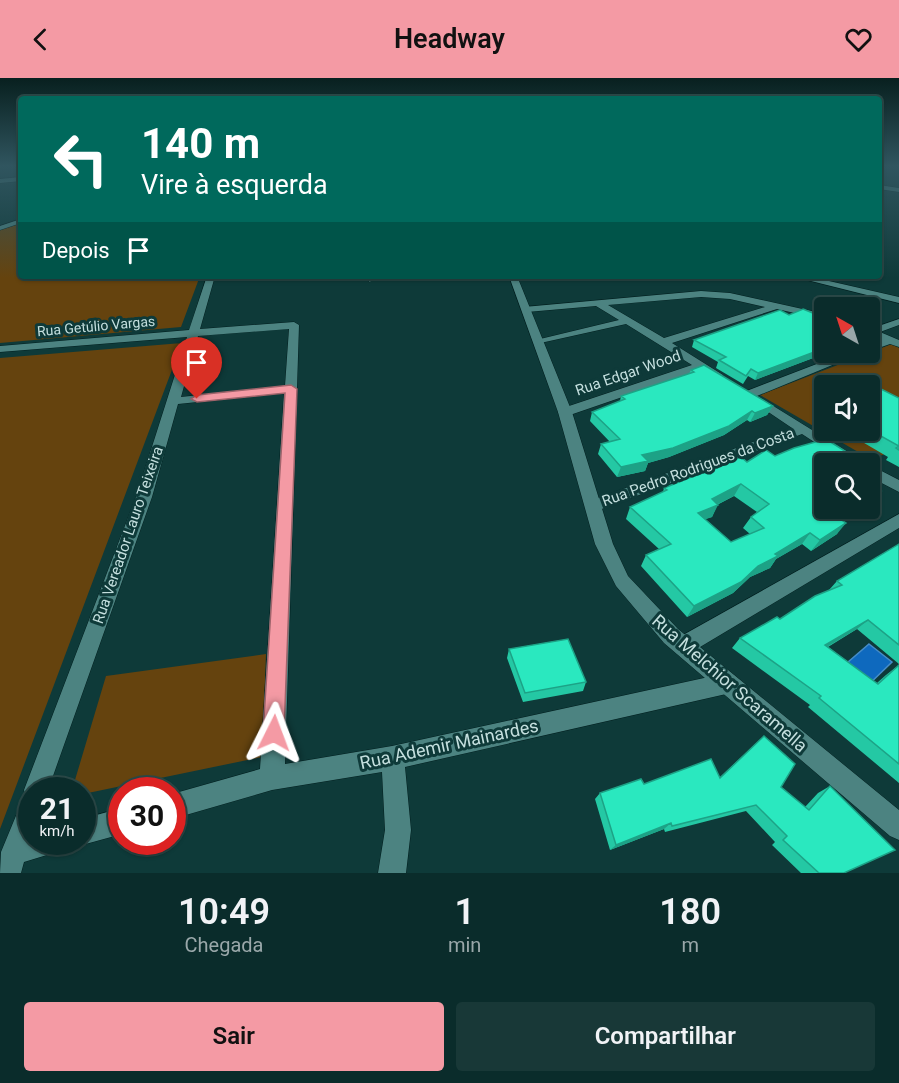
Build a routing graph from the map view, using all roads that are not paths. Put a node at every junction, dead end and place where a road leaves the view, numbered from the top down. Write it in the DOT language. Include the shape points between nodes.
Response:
graph roads {
  1 [pos="18,222"];
  2 [pos="0,228"];
  3 [pos="210,279"];
  4 [pos="515,279"];
  5 [pos="808,279"];
  6 [pos="899,300"];
  7 [pos="598,303"];
  8 [pos="779,306"];
  9 [pos="527,309"];
  10 [pos="814,314"];
  11 [pos="628,321"];
  12 [pos="899,322"];
  13 [pos="880,329"];
  14 [pos="195,334"];
  15 [pos="880,336"];
  16 [pos="540,342"];
  17 [pos="663,342"];
  18 [pos="895,342"];
  19 [pos="880,346"];
  20 [pos="0,349"];
  21 [pos="823,363"];
  22 [pos="701,366"];
  23 [pos="291,389"];
  24 [pos="739,389"];
  25 [pos="174,401"];
  26 [pos="565,412"];
  27 [pos="802,429"];
  28 [pos="842,453"];
  29 [pos="880,476"];
  30 [pos="899,488"];
  31 [pos="593,506"];
  32 [pos="899,520"];
  33 [pos="683,646"];
  34 [pos="727,684"];
  35 [pos="392,758"];
  36 [pos="41,777"];
  37 [pos="272,778"];
  38 [pos="186,803"];
  39 [pos="898,824"];
  40 [pos="18,841"];
  41 [pos="24,855"];
  42 [pos="10,862"];
  43 [pos="392,873"];
  1 -- 2 [label="street"];
  3 -- 14 [label="street, Rua Vereador Lauro Teixeira"];
  4 -- 9 [label="street, Rua Melchior Scaramella"];
  5 -- 6 [label="street"];
  7 -- 8 [label="street" via="701,294"];
  7 -- 9 [label="street"];
  7 -- 11 [label="street"];
  8 -- 10 [label="street"];
  8 -- 17 [label="street"];
  9 -- 16 [label="street, Rua Melchior Scaramella"];
  11 -- 16 [label="street"];
  11 -- 17 [label="street"];
  12 -- 13 [label="street"];
  14 -- 20 [label="street, Rua Getúlio Vargas"];
  14 -- 23 [label="street, Rua Getúlio Vargas" via="294,325"];
  14 -- 25 [label="street, Rua Vereador Lauro Teixeira"];
  15 -- 18 [label="street"];
  16 -- 26 [label="street, Rua Melchior Scaramella"];
  17 -- 22 [label="street"];
  18 -- 19 [label="street"];
  21 -- 24 [label="street"];
  22 -- 24 [label="street"];
  22 -- 26 [label="street, Rua Edgar Wood"];
  23 -- 25 [label="street"];
  23 -- 37 [label="street"];
  24 -- 27 [label="street"];
  25 -- 36 [label="street, Rua Vereador Lauro Teixeira" via="144,497"];
  26 -- 31 [label="street, Rua Melchior Scaramella"];
  27 -- 28 [label="street"];
  27 -- 31 [label="street, Rua Pedro Rodrigues da Costa"];
  29 -- 30 [label="street"];
  31 -- 33 [label="street, Rua Melchior Scaramella" via="621,581"];
  32 -- 33 [label="street"];
  33 -- 34 [label="street, Rua Melchior Scaramella"];
  34 -- 35 [label="street, Rua Ademir Mainardes"];
  34 -- 39 [label="street, Rua Melchior Scaramella"];
  35 -- 37 [label="street, Rua Ademir Mainardes"];
  35 -- 43 [label="street" via="399,824"];
  37 -- 38 [label="street, Rua Ademir Mainardes"];
  40 -- 42 [label="street"];
  41 -- 42 [label="street"];
}
